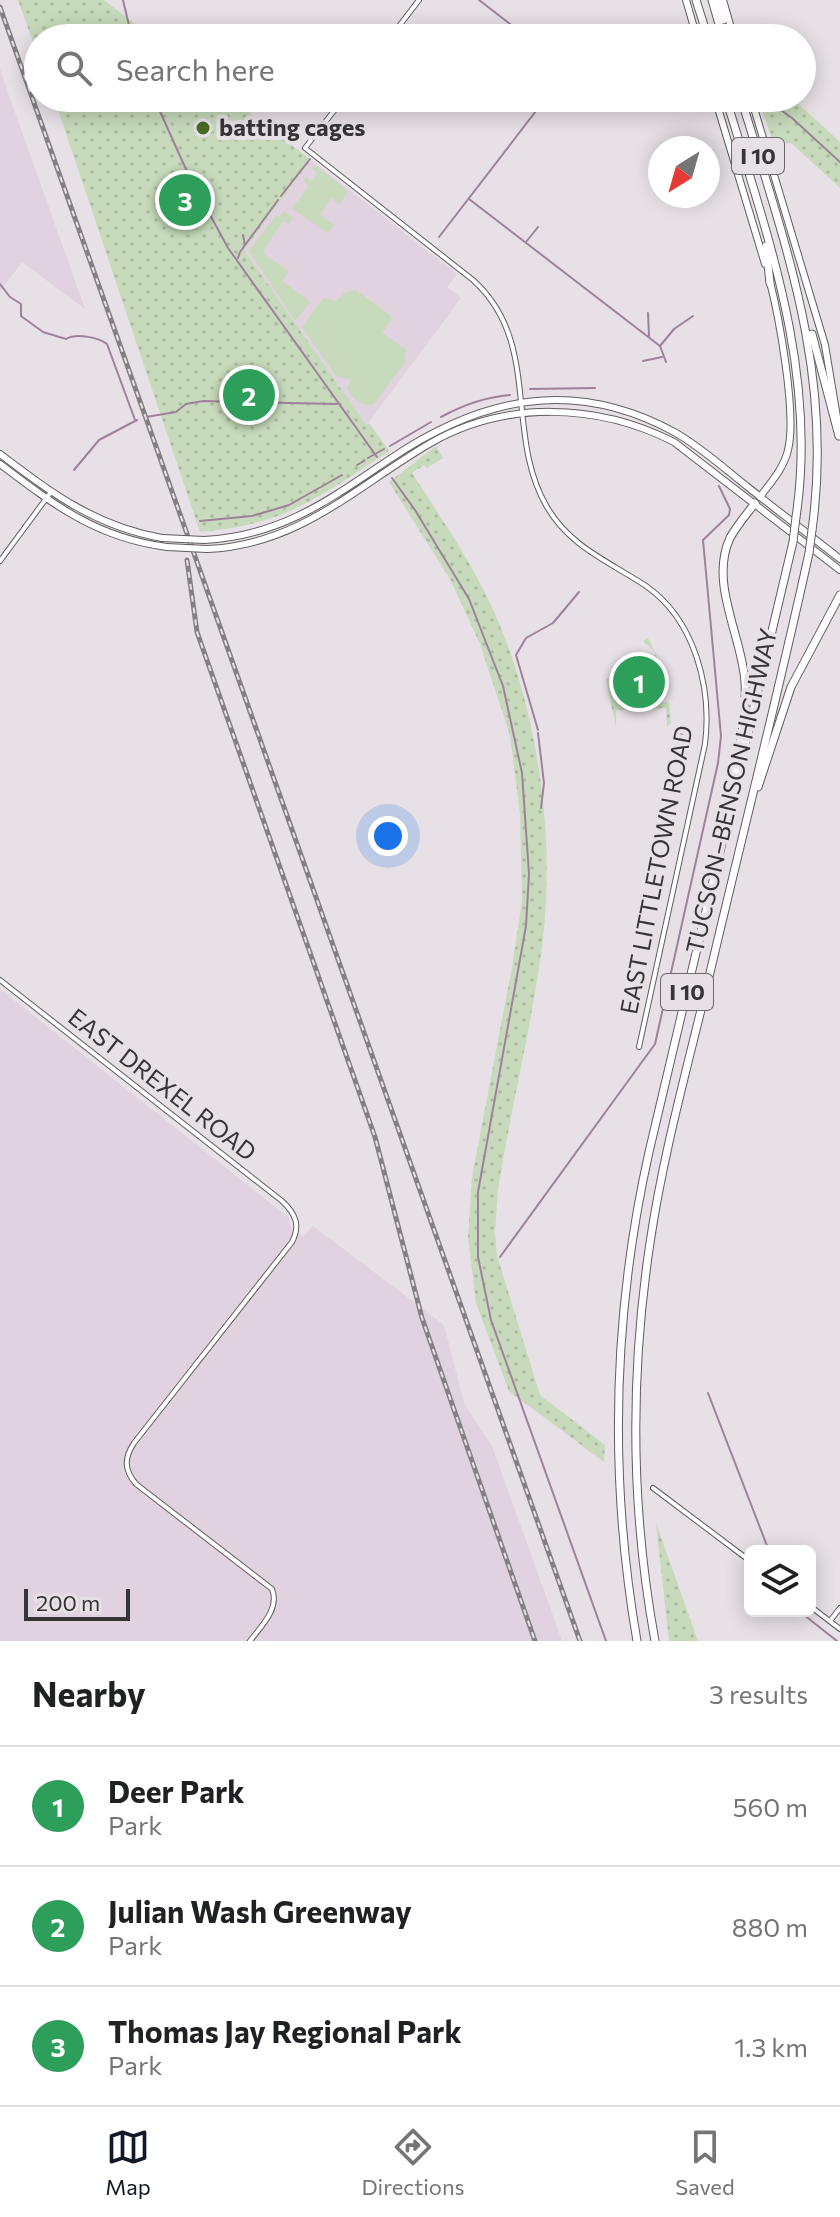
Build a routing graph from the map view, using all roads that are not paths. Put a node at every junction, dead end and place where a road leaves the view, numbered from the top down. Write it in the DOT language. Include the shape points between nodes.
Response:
graph roads {
  1 [pos="419,0"];
  2 [pos="686,0"];
  3 [pos="695,0"];
  4 [pos="718,0"];
  5 [pos="401,24"];
  6 [pos="693,24"];
  7 [pos="704,24"];
  8 [pos="722,24"];
  9 [pos="728,24"];
  10 [pos="333,112"];
  11 [pos="719,112"];
  12 [pos="730,112"];
  13 [pos="745,112"];
  14 [pos="755,112"];
  15 [pos="776,214"];
  16 [pos="762,220"];
  17 [pos="770,283"];
  18 [pos="521,402"];
  19 [pos="522,413"];
  20 [pos="840,438"];
  21 [pos="0,454"];
  22 [pos="0,464"];
  23 [pos="51,492"];
  24 [pos="46,499"];
  25 [pos="758,500"];
  26 [pos="840,559"];
  27 [pos="0,561"];
  28 [pos="840,570"];
  29 [pos="840,595"];
  30 [pos="741,843"];
  31 [pos="699,940"];
  32 [pos="0,980"];
  33 [pos="639,1047"];
  34 [pos="653,1488"];
  35 [pos="744,1556"];
  36 [pos="840,1608"];
  37 [pos="816,1610"];
  38 [pos="840,1619"];
  39 [pos="830,1621"];
  40 [pos="838,1627"];
  41 [pos="250,1641"];
  42 [pos="637,1641"];
  43 [pos="655,1641"];
  1 -- 5 [label="street"];
  2 -- 6 [label="main road"];
  3 -- 7 [label="highway"];
  4 -- 8 [label="highway"];
  4 -- 9 [label="main road"];
  10 -- 18 [label="street, EAST LITTLETOWN ROAD" via="305,148 487,293 511,336"];
  11 -- 17 [label="main road"];
  12 -- 16 [label="highway, TUCSON–BENSON HIGHWAY / I 10"];
  13 -- 15 [label="highway, TUCSON–BENSON HIGHWAY / I 10"];
  14 -- 20 [label="main road" via="825,345"];
  15 -- 20 [label="highway"];
  15 -- 30 [label="highway, TUCSON–BENSON HIGHWAY / I 10, bridge" via="814,373 818,454 809,553"];
  16 -- 17 [label="highway"];
  16 -- 31 [label="highway, TUCSON–BENSON HIGHWAY / I 10, bridge" via="787,309 798,382 801,460 793,542"];
  17 -- 25 [label="main road" via="786,372 790,439 783,464"];
  18 -- 19 [label="street, EAST LITTLETOWN ROAD"];
  18 -- 23 [label="main road, bridge" via="440,427 321,506 247,535 162,538 121,529"];
  18 -- 25 [label="main road" via="575,401 638,416 693,444"];
  19 -- 24 [label="main road, bridge" via="473,424 439,439 323,515 247,544 207,549 137,542 83,522"];
  19 -- 25 [label="main road" via="581,413 646,429"];
  19 -- 33 [label="street, EAST LITTLETOWN ROAD" via="534,479 553,516 578,544 662,599 689,637 701,680 707,725 701,767"];
  21 -- 23 [label="main road"];
  22 -- 24 [label="main road"];
  23 -- 24 [label="street"];
  24 -- 27 [label="street"];
  25 -- 26 [label="main road"];
  25 -- 28 [label="main road"];
  25 -- 31 [label="highway" via="732,535 724,560 724,585 743,661 745,706"];
  29 -- 30 [label="highway" via="791,687"];
  30 -- 43 [label="highway, TUCSON–BENSON HIGHWAY / I 10" via="665,1159 639,1337 637,1489"];
  31 -- 42 [label="highway, TUCSON–BENSON HIGHWAY / I 10" via="645,1171 622,1333 619,1475"];
  32 -- 41 [label="street, EAST DREXEL ROAD" via="293,1213 297,1224 292,1242 134,1443 127,1459 136,1484 275,1593 270,1614"];
  34 -- 35 [label="street"];
  36 -- 39 [label="street"];
  37 -- 39 [label="street"];
  38 -- 40 [label="street"];
  39 -- 40 [label="street"];
}
